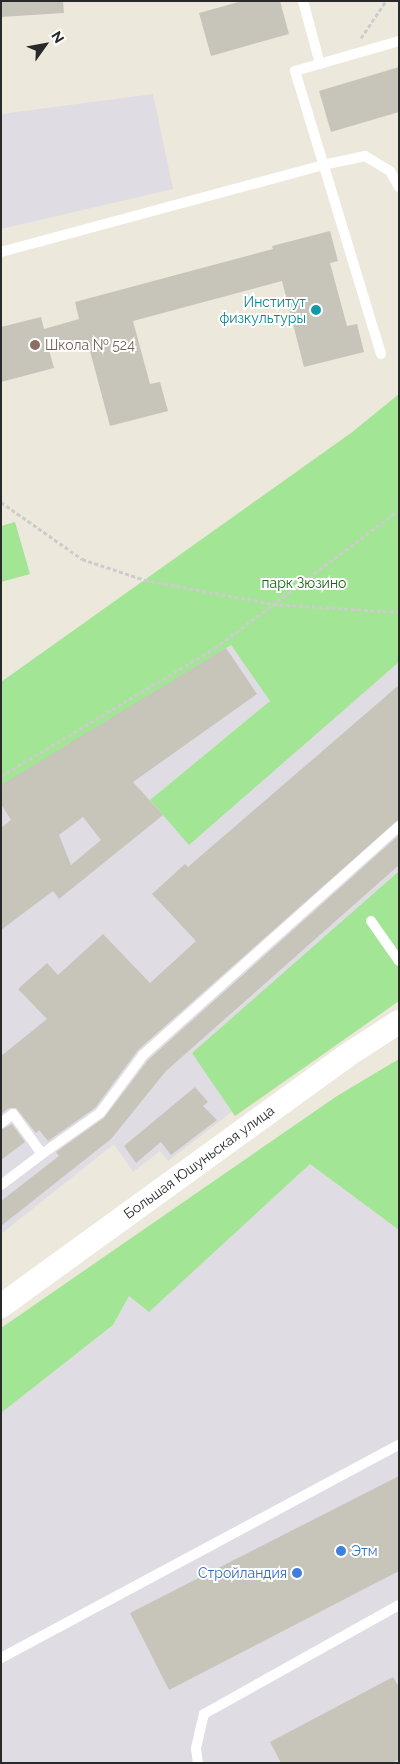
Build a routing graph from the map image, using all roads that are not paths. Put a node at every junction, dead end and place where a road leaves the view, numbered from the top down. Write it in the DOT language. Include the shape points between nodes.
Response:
graph roads {
  1 [pos="303,1"];
  2 [pos="399,41"];
  3 [pos="320,64"];
  4 [pos="323,165"];
  5 [pos="399,187"];
  6 [pos="1,252"];
  7 [pos="381,354"];
  8 [pos="399,826"];
  9 [pos="372,921"];
  10 [pos="399,961"];
  11 [pos="399,1022"];
  12 [pos="1,1123"];
  13 [pos="42,1154"];
  14 [pos="1,1185"];
  15 [pos="1,1306"];
  16 [pos="399,1445"];
  17 [pos="399,1605"];
  18 [pos="1,1658"];
  19 [pos="198,1763"];
  1 -- 3 [label="lane"];
  2 -- 3 [label="lane"];
  3 -- 4 [label="lane" via="295,71"];
  4 -- 5 [label="lane" via="365,156 390,171"];
  4 -- 6 [label="lane"];
  4 -- 7 [label="lane"];
  8 -- 13 [label="lane" via="143,1055 100,1113"];
  9 -- 10 [label="lane"];
  11 -- 15 [label="street, Большая Юшуньская улица" via="346,1056"];
  12 -- 13 [label="lane" via="13,1114"];
  13 -- 14 [label="lane"];
  16 -- 18 [label="lane"];
  17 -- 19 [label="lane" via="204,1714 196,1748"];
}
